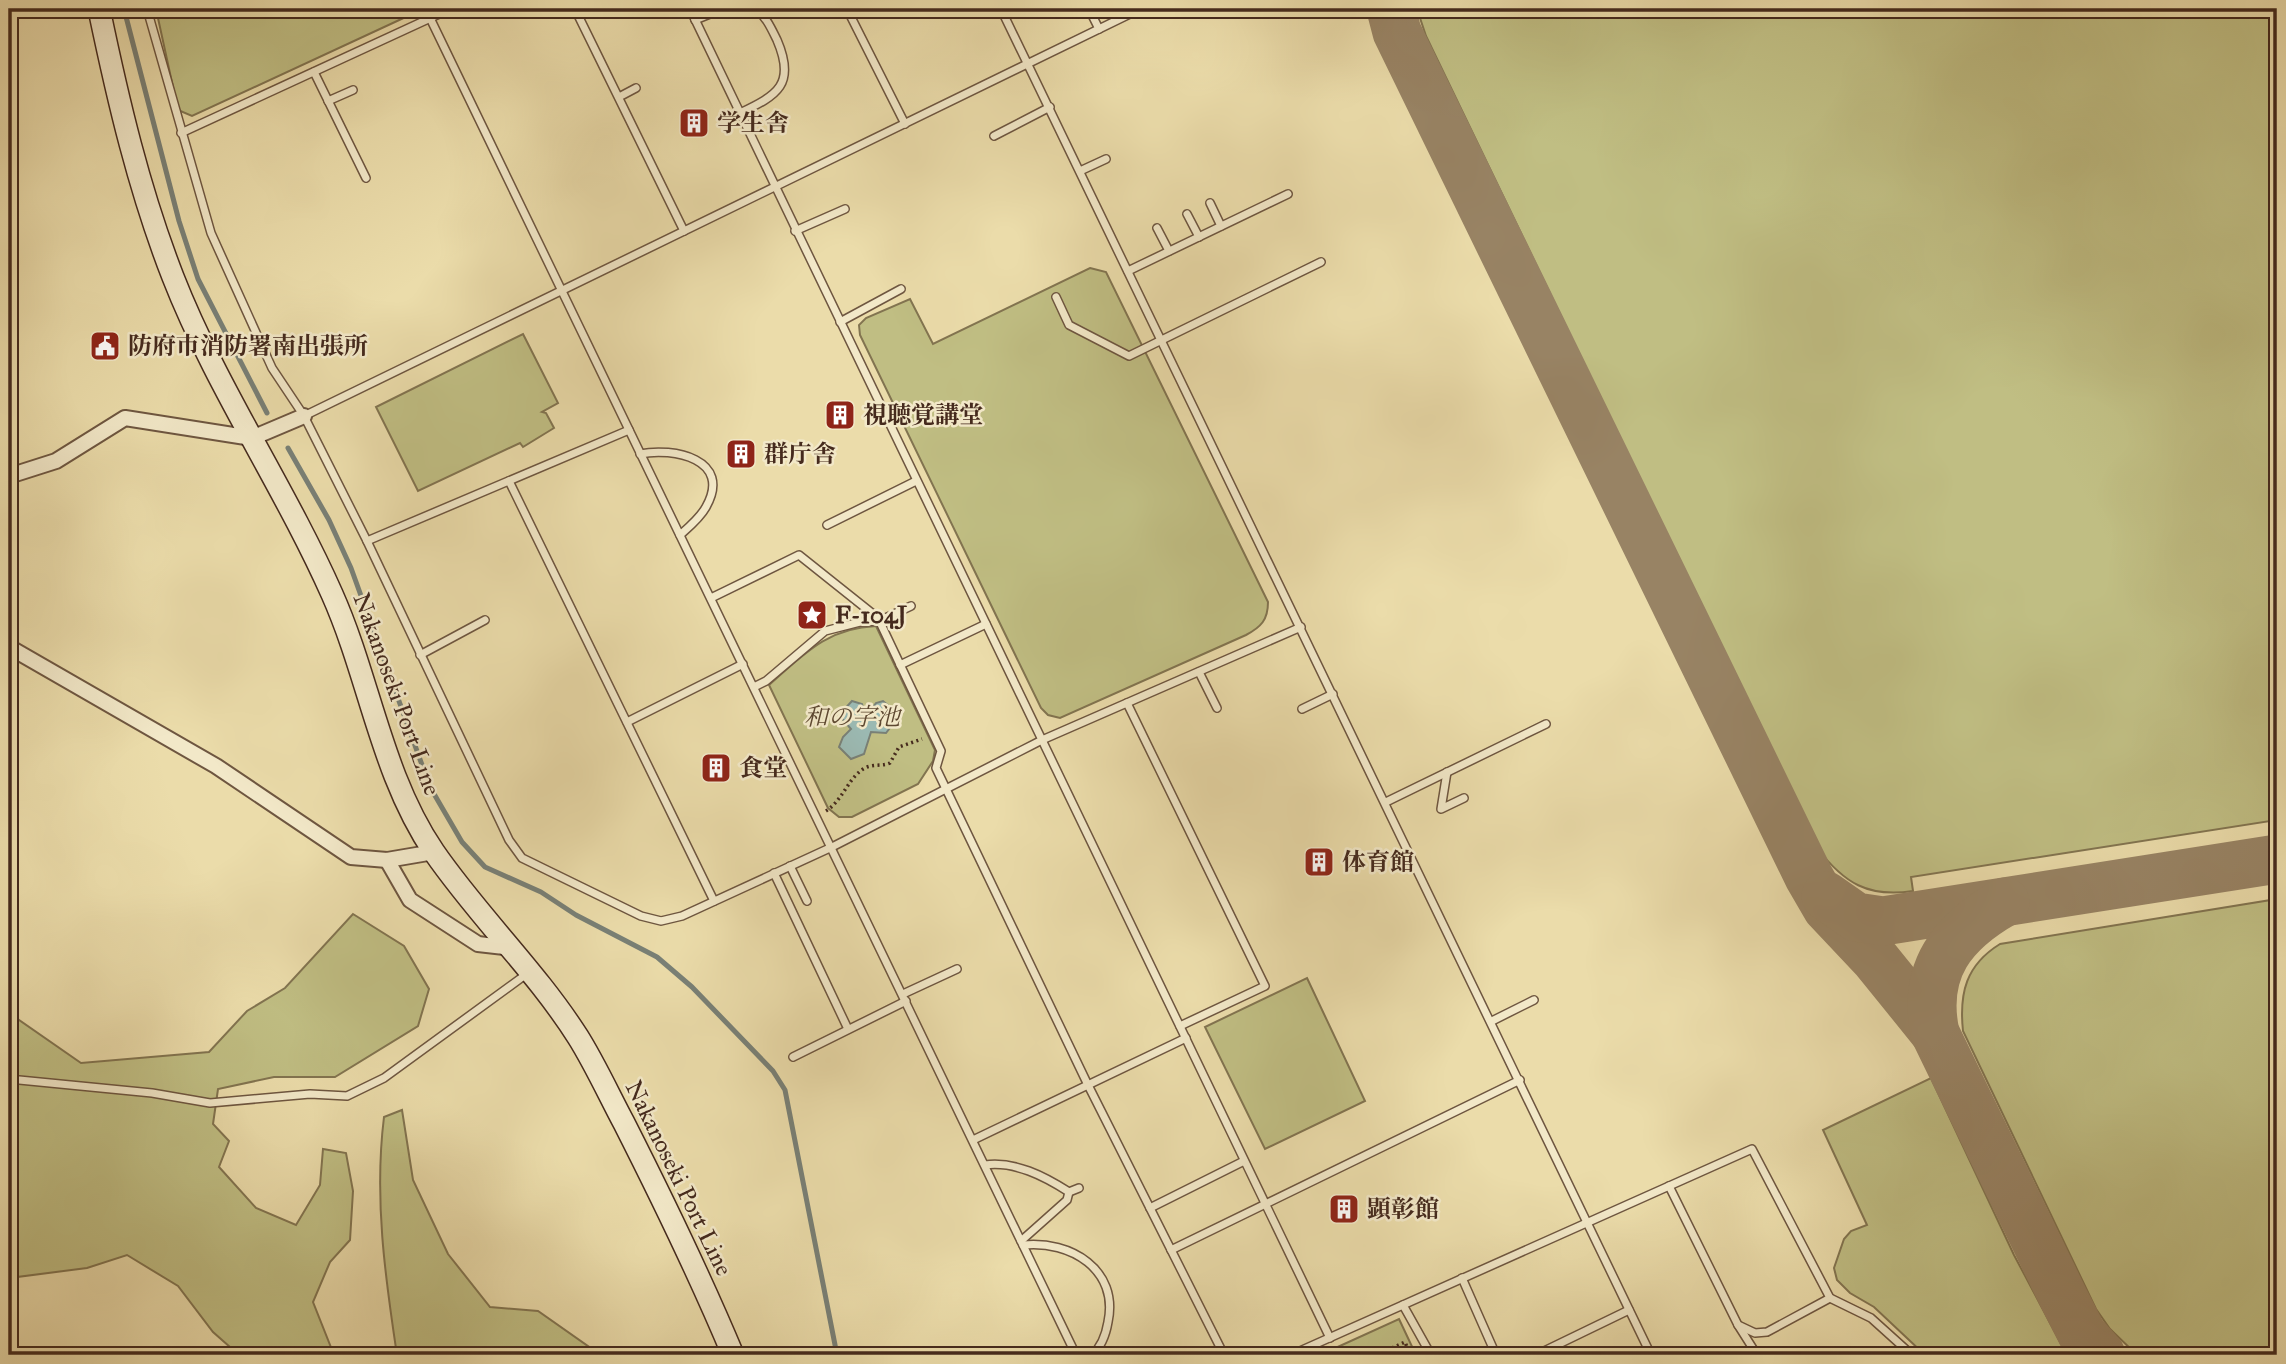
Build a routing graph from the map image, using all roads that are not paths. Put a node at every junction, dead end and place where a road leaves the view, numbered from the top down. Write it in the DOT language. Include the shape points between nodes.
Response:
graph roads {
  1 [pos="99,9"];
  2 [pos="147,9"];
  3 [pos="450,9"];
  4 [pos="575,9"];
  5 [pos="690,9"];
  6 [pos="722,9"];
  7 [pos="756,9"];
  8 [pos="847,9"];
  9 [pos="1001,9"];
  10 [pos="1089,9"];
  11 [pos="1140,9"];
  12 [pos="430,18"];
  13 [pos="695,20"];
  14 [pos="1099,29"];
  15 [pos="1029,64"];
  16 [pos="314,72"];
  17 [pos="636,88"];
  18 [pos="353,90"];
  19 [pos="619,97"];
  20 [pos="328,101"];
  21 [pos="1050,107"];
  22 [pos="740,113"];
  23 [pos="905,124"];
  24 [pos="181,133"];
  25 [pos="994,136"];
  26 [pos="1106,159"];
  27 [pos="1080,172"];
  28 [pos="366,178"];
  29 [pos="774,187"];
  30 [pos="1289,194"];
  31 [pos="1210,203"];
  32 [pos="845,209"];
  33 [pos="1186,214"];
  34 [pos="1220,226"];
  35 [pos="1157,228"];
  36 [pos="684,231"];
  37 [pos="796,231"];
  38 [pos="1199,237"];
  39 [pos="1169,251"];
  40 [pos="1321,262"];
  41 [pos="1128,271"];
  42 [pos="901,289"];
  43 [pos="561,291"];
  44 [pos="1056,296"];
  45 [pos="840,322"];
  46 [pos="1161,340"];
  47 [pos="304,416"];
  48 [pos="629,430"];
  49 [pos="252,438"];
  50 [pos="640,454"];
  51 [pos="9,476"];
  52 [pos="509,481"];
  53 [pos="916,481"];
  54 [pos="827,525"];
  55 [pos="680,535"];
  56 [pos="367,541"];
  57 [pos="711,598"];
  58 [pos="911,606"];
  59 [pos="485,620"];
  60 [pos="879,621"];
  61 [pos="986,624"];
  62 [pos="1301,627"];
  63 [pos="9,647"];
  64 [pos="420,654"];
  65 [pos="743,664"];
  66 [pos="900,664"];
  67 [pos="1199,671"];
  68 [pos="754,687"];
  69 [pos="1333,694"];
  70 [pos="1126,703"];
  71 [pos="1217,708"];
  72 [pos="1302,709"];
  73 [pos="627,722"];
  74 [pos="1546,724"];
  75 [pos="1042,740"];
  76 [pos="1447,772"];
  77 [pos="946,789"];
  78 [pos="1464,799"];
  79 [pos="1385,802"];
  80 [pos="832,847"];
  81 [pos="434,852"];
  82 [pos="387,860"];
  83 [pos="790,866"];
  84 [pos="775,873"];
  85 [pos="714,901"];
  86 [pos="807,901"];
  87 [pos="512,947"];
  88 [pos="957,969"];
  89 [pos="531,971"];
  90 [pos="904,998"];
  91 [pos="1534,1000"];
  92 [pos="1492,1021"];
  93 [pos="1180,1026"];
  94 [pos="849,1029"];
  95 [pos="1185,1038"];
  96 [pos="793,1057"];
  97 [pos="9,1079"];
  98 [pos="1520,1080"];
  99 [pos="1087,1083"];
  100 [pos="973,1140"];
  101 [pos="1244,1161"];
  102 [pos="985,1165"];
  103 [pos="1669,1186"];
  104 [pos="1079,1188"];
  105 [pos="1069,1192"];
  106 [pos="1266,1205"];
  107 [pos="1150,1208"];
  108 [pos="1588,1221"];
  109 [pos="1022,1243"];
  110 [pos="1171,1250"];
  111 [pos="1462,1278"];
  112 [pos="1830,1298"];
  113 [pos="1403,1305"];
  114 [pos="1629,1310"];
  115 [pos="1738,1325"];
  116 [pos="1330,1338"];
  117 [pos="733,1355"];
  118 [pos="1076,1355"];
  119 [pos="1092,1355"];
  120 [pos="1224,1355"];
  121 [pos="1291,1355"];
  122 [pos="1432,1355"];
  123 [pos="1496,1355"];
  124 [pos="1536,1355"];
  125 [pos="1651,1355"];
  126 [pos="1757,1355"];
  127 [pos="1912,1355"];
  1 -- 49 [label="main road, Nakanoseki Port Line" via="124,124 151,216 202,342"];
  2 -- 24 [label="lane"];
  3 -- 12 [label="lane"];
  4 -- 19 [label="lane"];
  5 -- 13 [label="lane"];
  6 -- 13 [label="lane"];
  7 -- 22 [label="lane" via="766,17 786,61 786,76 777,92"];
  8 -- 23 [label="lane"];
  9 -- 15 [label="lane"];
  10 -- 14 [label="lane"];
  11 -- 14 [label="lane"];
  12 -- 16 [label="lane"];
  12 -- 43 [label="lane"];
  13 -- 22 [label="lane"];
  14 -- 15 [label="lane"];
  15 -- 21 [label="lane"];
  15 -- 23 [label="lane"];
  16 -- 20 [label="lane"];
  16 -- 24 [label="lane"];
  17 -- 19 [label="lane"];
  18 -- 20 [label="lane"];
  19 -- 36 [label="lane"];
  20 -- 28 [label="lane"];
  21 -- 25 [label="lane"];
  21 -- 27 [label="lane"];
  22 -- 29 [label="lane"];
  23 -- 29 [label="lane"];
  24 -- 47 [label="lane" via="211,233 272,368"];
  26 -- 27 [label="lane"];
  27 -- 41 [label="lane"];
  29 -- 36 [label="lane"];
  29 -- 37 [label="lane"];
  30 -- 34 [label="lane"];
  31 -- 34 [label="lane"];
  32 -- 37 [label="lane"];
  33 -- 38 [label="lane"];
  34 -- 38 [label="lane"];
  35 -- 39 [label="lane"];
  36 -- 43 [label="lane"];
  37 -- 45 [label="lane"];
  38 -- 39 [label="lane"];
  39 -- 41 [label="lane"];
  40 -- 46 [label="lane"];
  41 -- 46 [label="lane"];
  42 -- 45 [label="lane"];
  43 -- 47 [label="lane"];
  43 -- 48 [label="lane"];
  44 -- 46 [label="lane" via="1069,325 1129,356"];
  45 -- 53 [label="lane"];
  46 -- 62 [label="lane"];
  47 -- 49 [label="street"];
  47 -- 56 [label="lane"];
  48 -- 50 [label="lane"];
  48 -- 52 [label="lane"];
  49 -- 51 [label="street" via="125,418 56,461"];
  49 -- 81 [label="main road, Nakanoseki Port Line" via="335,599 391,767"];
  50 -- 55 [label="lane"];
  50 -- 55 [label="lane" via="682,453 706,467 711,481 707,506"];
  52 -- 56 [label="lane"];
  52 -- 73 [label="lane"];
  53 -- 54 [label="lane"];
  53 -- 61 [label="lane"];
  55 -- 57 [label="lane"];
  56 -- 64 [label="lane"];
  57 -- 60 [label="lane" via="799,555"];
  57 -- 65 [label="lane"];
  58 -- 60 [label="lane"];
  59 -- 64 [label="lane"];
  60 -- 66 [label="lane"];
  60 -- 68 [label="lane" via="825,631"];
  61 -- 66 [label="lane"];
  61 -- 75 [label="lane"];
  62 -- 67 [label="lane"];
  62 -- 69 [label="lane"];
  63 -- 82 [label="street" via="216,766 351,857"];
  64 -- 85 [label="lane" via="489,804 522,858 641,916 662,921"];
  65 -- 68 [label="lane"];
  65 -- 73 [label="lane"];
  66 -- 77 [label="lane" via="942,751 936,768"];
  67 -- 70 [label="lane"];
  67 -- 71 [label="lane"];
  68 -- 80 [label="lane"];
  69 -- 72 [label="lane"];
  69 -- 79 [label="lane"];
  70 -- 75 [label="lane"];
  70 -- 93 [label="lane" via="1265,986"];
  73 -- 85 [label="lane"];
  74 -- 76 [label="lane"];
  75 -- 77 [label="lane"];
  75 -- 93 [label="lane"];
  76 -- 78 [label="lane" via="1441,810"];
  76 -- 79 [label="lane"];
  77 -- 80 [label="lane"];
  77 -- 99 [label="lane"];
  79 -- 92 [label="lane"];
  80 -- 83 [label="lane"];
  80 -- 90 [label="lane"];
  81 -- 82 [label="street"];
  81 -- 87 [label="main road, Nakanoseki Port Line"];
  82 -- 87 [label="street" via="410,900 478,944"];
  83 -- 84 [label="lane"];
  83 -- 86 [label="lane"];
  84 -- 85 [label="lane"];
  84 -- 94 [label="lane"];
  87 -- 89 [label="main road, Nakanoseki Port Line"];
  88 -- 90 [label="lane"];
  89 -- 97 [label="lane" via="384,1078 347,1096 310,1094 211,1102"];
  89 -- 117 [label="main road, Nakanoseki Port Line" via="585,1050 664,1200"];
  90 -- 94 [label="lane"];
  90 -- 100 [label="lane"];
  91 -- 92 [label="lane"];
  92 -- 98 [label="lane"];
  93 -- 95 [label="lane"];
  94 -- 96 [label="lane"];
  95 -- 99 [label="lane"];
  95 -- 101 [label="lane"];
  98 -- 106 [label="lane"];
  98 -- 108 [label="lane"];
  99 -- 100 [label="lane"];
  99 -- 107 [label="lane"];
  100 -- 102 [label="lane"];
  101 -- 106 [label="lane"];
  101 -- 107 [label="lane"];
  102 -- 105 [label="lane" via="1009,1164"];
  102 -- 109 [label="lane"];
  103 -- 108 [label="lane"];
  103 -- 112 [label="lane" via="1752,1149"];
  103 -- 115 [label="lane"];
  104 -- 105 [label="lane"];
  105 -- 109 [label="lane" via="1067,1200"];
  106 -- 110 [label="lane"];
  106 -- 116 [label="lane"];
  107 -- 110 [label="lane"];
  108 -- 111 [label="lane"];
  108 -- 114 [label="lane"];
  109 -- 118 [label="lane"];
  109 -- 119 [label="lane" via="1058,1247 1100,1271 1111,1307 1106,1333"];
  110 -- 120 [label="lane"];
  111 -- 113 [label="lane"];
  111 -- 123 [label="lane"];
  112 -- 115 [label="lane" via="1767,1332 1755,1333"];
  112 -- 127 [label="lane" via="1871,1318"];
  113 -- 116 [label="lane"];
  113 -- 122 [label="lane"];
  114 -- 124 [label="lane"];
  114 -- 125 [label="lane"];
  115 -- 126 [label="lane"];
  116 -- 121 [label="lane"];
}
